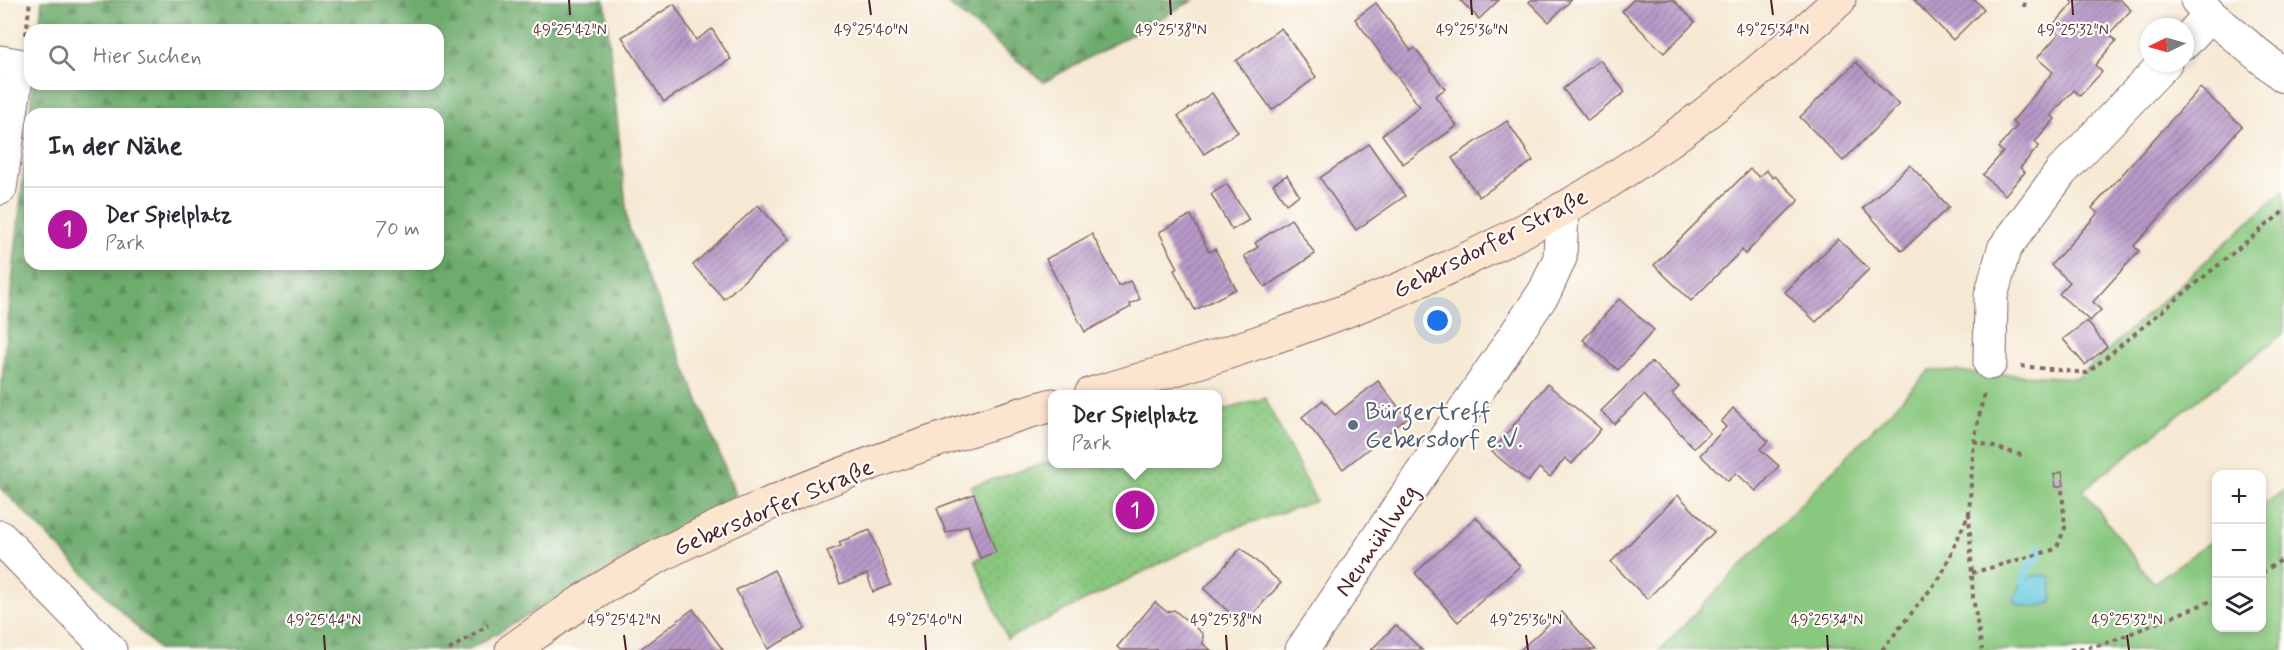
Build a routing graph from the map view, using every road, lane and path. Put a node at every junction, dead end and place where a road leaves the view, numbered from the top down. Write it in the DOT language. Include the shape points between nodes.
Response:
graph roads {
  1 [pos="1839,0"];
  2 [pos="2025,0"];
  3 [pos="2024,7"];
  4 [pos="2204,8"];
  5 [pos="2194,26"];
  6 [pos="0,62"];
  7 [pos="2156,72"];
  8 [pos="2284,76"];
  9 [pos="0,188"];
  10 [pos="1562,209"];
  11 [pos="2284,211"];
  12 [pos="1990,363"];
  13 [pos="1105,390"];
  14 [pos="1048,407"];
  15 [pos="1974,441"];
  16 [pos="2024,456"];
  17 [pos="2062,490"];
  18 [pos="1969,513"];
  19 [pos="0,537"];
  20 [pos="2284,558"];
  21 [pos="2266,570"];
  22 [pos="1972,573"];
  23 [pos="2212,600"];
  24 [pos="110,650"];
  25 [pos="512,650"];
  26 [pos="1302,650"];
  27 [pos="1882,650"];
  28 [pos="1982,650"];
  29 [pos="2070,650"];
  1 -- 10 [label="main road, Gebersdorfer Straße" via="1710,110 1645,158"];
  2 -- 3 [label="path"];
  4 -- 5 [label="street"];
  4 -- 8 [label="street"];
  6 -- 9 [label="street" via="18,65"];
  7 -- 12 [label="street" via="2061,172 2004,249 1991,296"];
  10 -- 13 [label="main road, Gebersdorfer Straße" via="1455,265 1314,325 1222,357"];
  10 -- 26 [label="street, Neumühlweg" via="1560,258 1545,291"];
  11 -- 12 [label="path" via="2087,373"];
  12 -- 15 [label="path"];
  14 -- 25 [label="main road, Gebersdorfer Straße" via="823,482 695,538 589,597"];
  15 -- 16 [label="path"];
  15 -- 18 [label="path"];
  17 -- 22 [label="path" via="2065,528 2056,549"];
  18 -- 22 [label="path"];
  18 -- 27 [label="path" via="1941,576"];
  19 -- 24 [label="street"];
  20 -- 21 [label="path"];
  22 -- 28 [label="path"];
  23 -- 29 [label="path" via="2102,645"];
}
